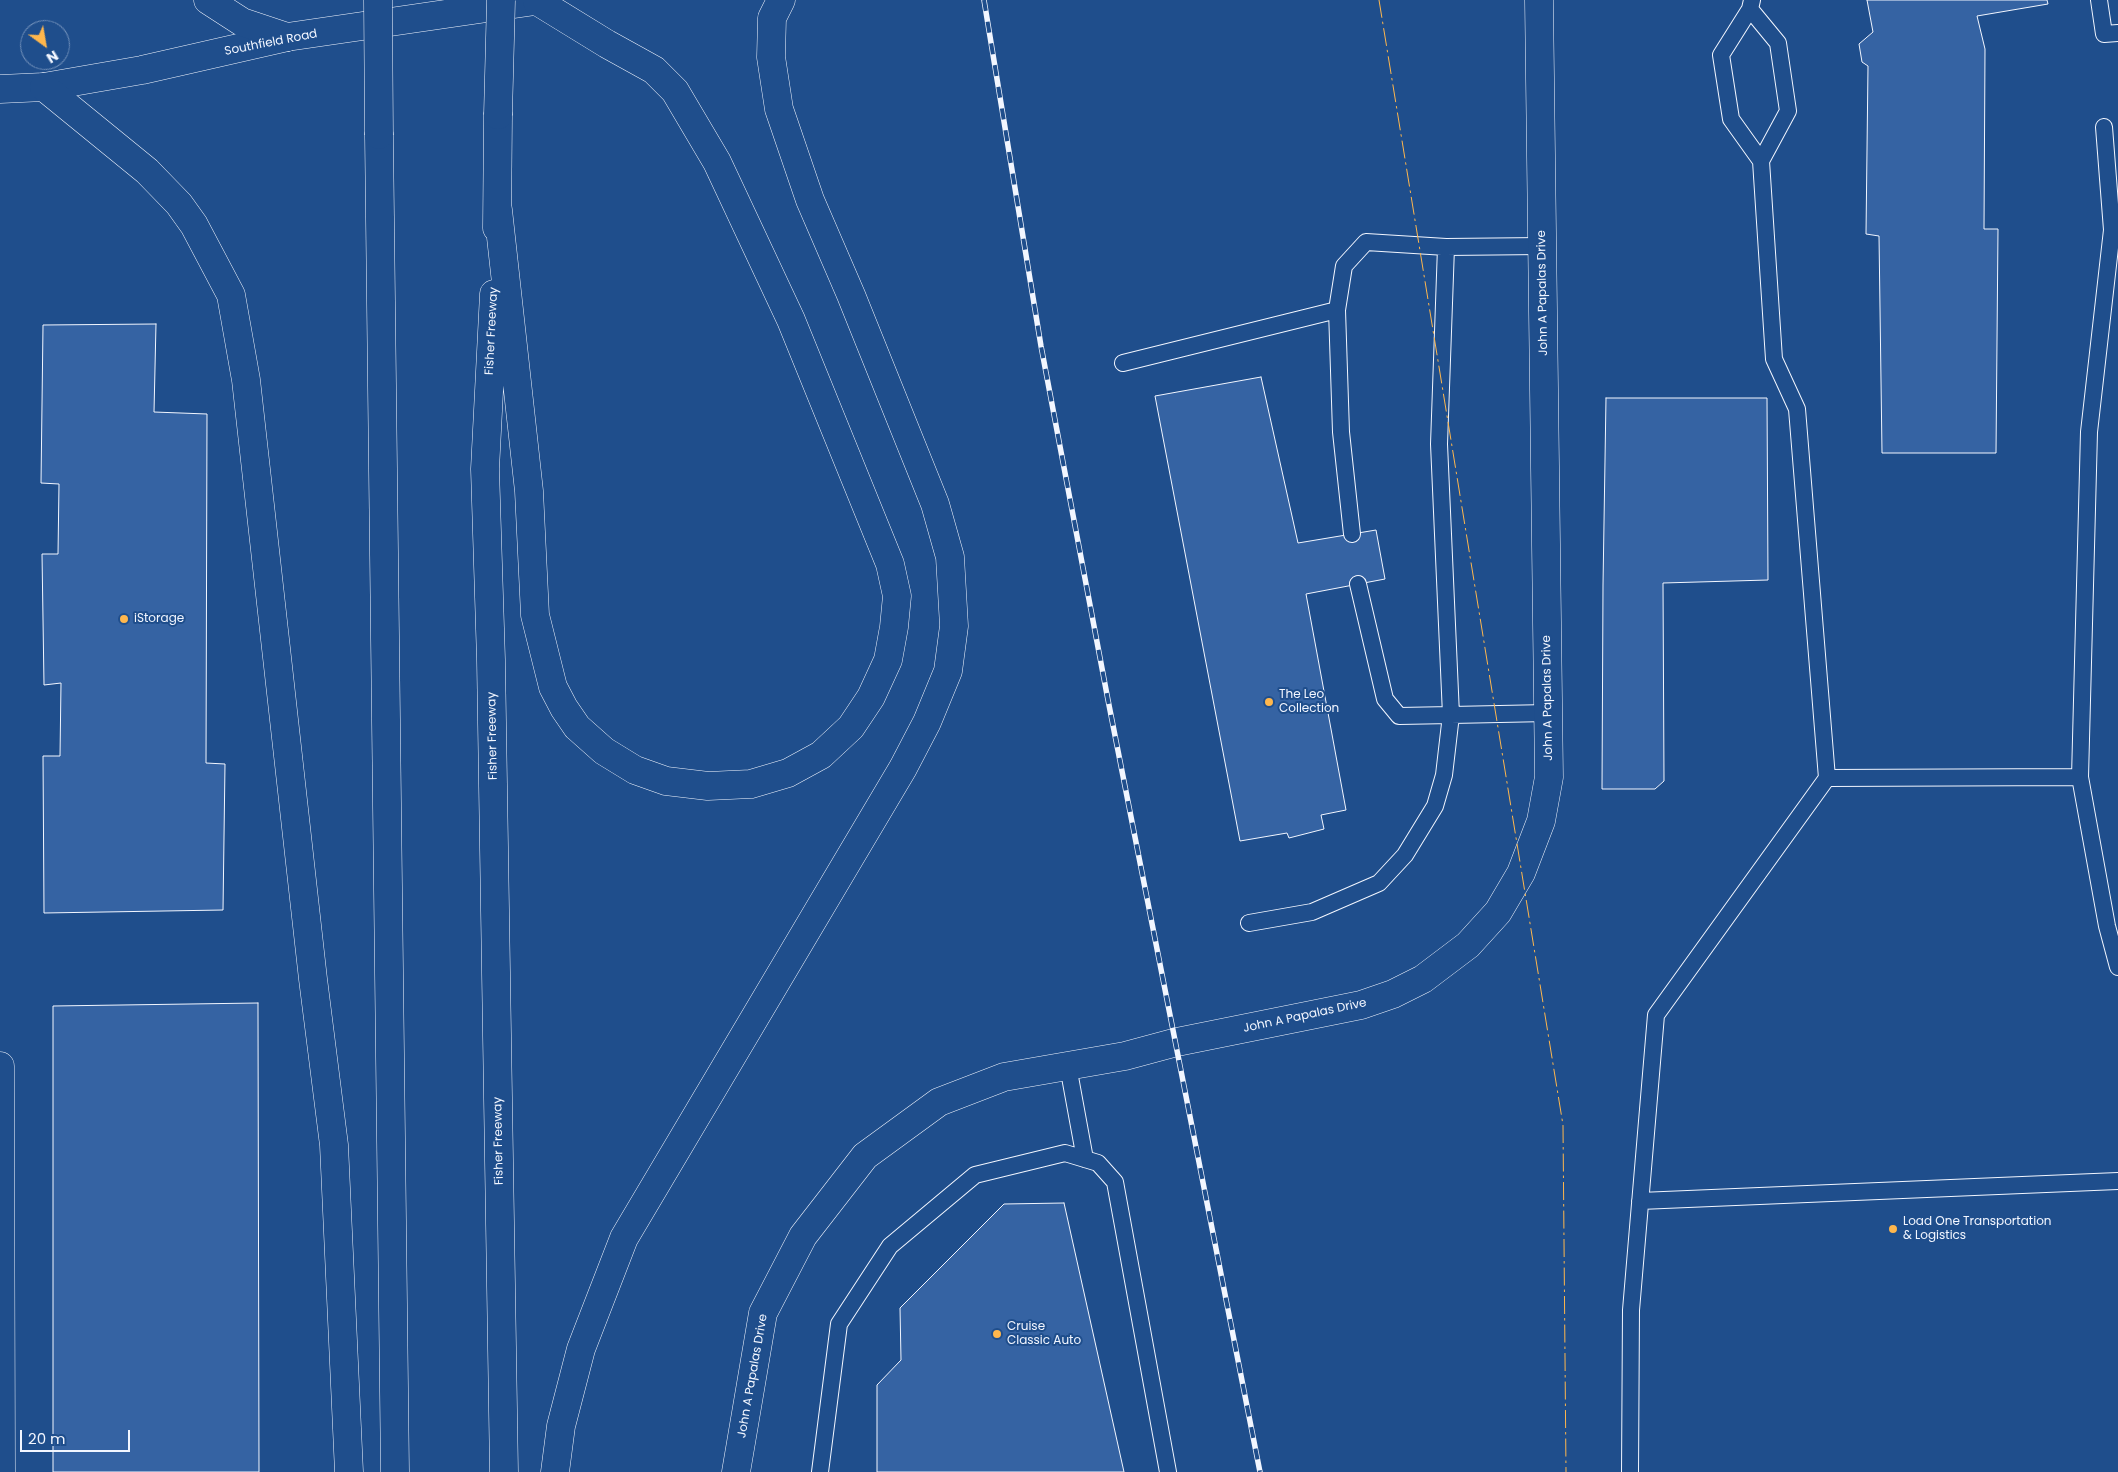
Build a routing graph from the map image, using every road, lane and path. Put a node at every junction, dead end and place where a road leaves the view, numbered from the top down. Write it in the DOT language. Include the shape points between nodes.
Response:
graph roads {
  1 [pos="208,0"];
  2 [pos="378,0"];
  3 [pos="502,0"];
  4 [pos="781,0"];
  5 [pos="1539,0"];
  6 [pos="2099,0"];
  7 [pos="540,1"];
  8 [pos="1751,4"];
  9 [pos="2118,33"];
  10 [pos="287,37"];
  11 [pos="44,87"];
  12 [pos="0,89"];
  13 [pos="2104,127"];
  14 [pos="1761,161"];
  15 [pos="498,210"];
  16 [pos="1542,246"];
  17 [pos="1446,247"];
  18 [pos="1337,310"];
  19 [pos="1123,363"];
  20 [pos="1352,534"];
  21 [pos="1358,584"];
  22 [pos="1548,713"];
  23 [pos="1451,715"];
  24 [pos="2080,777"];
  25 [pos="1827,778"];
  26 [pos="1249,923"];
  27 [pos="2118,966"];
  28 [pos="0,1066"];
  29 [pos="1068,1066"];
  30 [pos="1085,1159"];
  31 [pos="2118,1180"];
  32 [pos="1640,1202"];
  33 [pos="1,1465"];
  34 [pos="349,1472"];
  35 [pos="395,1472"];
  36 [pos="504,1472"];
  37 [pos="555,1472"];
  38 [pos="736,1472"];
  39 [pos="820,1472"];
  40 [pos="1168,1472"];
  41 [pos="1630,1472"];
  1 -- 10 [label="main road" via="242,22"];
  2 -- 35 [label="main road, bridge"];
  3 -- 15 [label="main road, Fisher Freeway, bridge"];
  4 -- 37 [label="main road" via="772,18 771,57 780,109 810,200 935,504 950,557 954,626 948,670 928,722 903,768 624,1238 581,1349 560,1426"];
  5 -- 16 [label="main road, John A Papalas Drive"];
  6 -- 9 [label="lane" via="2104,34"];
  7 -- 10 [label="main road, Southfield Road"];
  7 -- 15 [label="main road" via="654,70 676,91 717,162 791,320 890,564 897,596 894,627 888,660 871,697 851,727 827,749 788,773 751,784 708,786 666,781 635,770 604,751 577,727 553,687 535,615 529,491"];
  8 -- 14 [label="lane" via="1778,43 1788,111"];
  8 -- 14 [label="lane" via="1722,55 1731,119"];
  10 -- 11 [label="main road, Southfield Road" via="142,70"];
  11 -- 12 [label="main road, Southfield Road"];
  11 -- 34 [label="main road" via="147,170 179,204 194,225 231,295 246,380 334,1145"];
  13 -- 24 [label="lane" via="2112,230 2089,432"];
  14 -- 25 [label="lane" via="1774,359 1797,409"];
  15 -- 36 [label="main road, Fisher Freeway" via="485,469 492,660"];
  16 -- 17 [label="lane"];
  16 -- 22 [label="main road, John A Papalas Drive"];
  17 -- 18 [label="lane" via="1366,242 1344,266"];
  17 -- 23 [label="lane" via="1439,444"];
  18 -- 19 [label="lane"];
  18 -- 20 [label="lane" via="1341,432"];
  21 -- 23 [label="lane" via="1385,699 1399,716"];
  22 -- 23 [label="lane"];
  22 -- 29 [label="main road, John A Papalas Drive" via="1549,777 1543,812 1521,873 1498,912 1468,945 1423,979 1361,1006"];
  23 -- 26 [label="lane" via="1444,775 1435,806 1405,855 1379,883 1312,912"];
  24 -- 25 [label="lane"];
  24 -- 27 [label="lane" via="2107,926"];
  25 -- 32 [label="lane" via="1656,1015"];
  28 -- 33 [label="main road"];
  29 -- 30 [label="lane"];
  29 -- 38 [label="main road, John A Papalas Drive" via="1004,1077 939,1102 865,1156 803,1236 763,1313"];
  30 -- 39 [label="lane" via="1064,1153 975,1175 890,1246 839,1324"];
  30 -- 40 [label="lane" via="1098,1164 1115,1182"];
  31 -- 32 [label="lane"];
  32 -- 41 [label="lane" via="1631,1310"];
}
